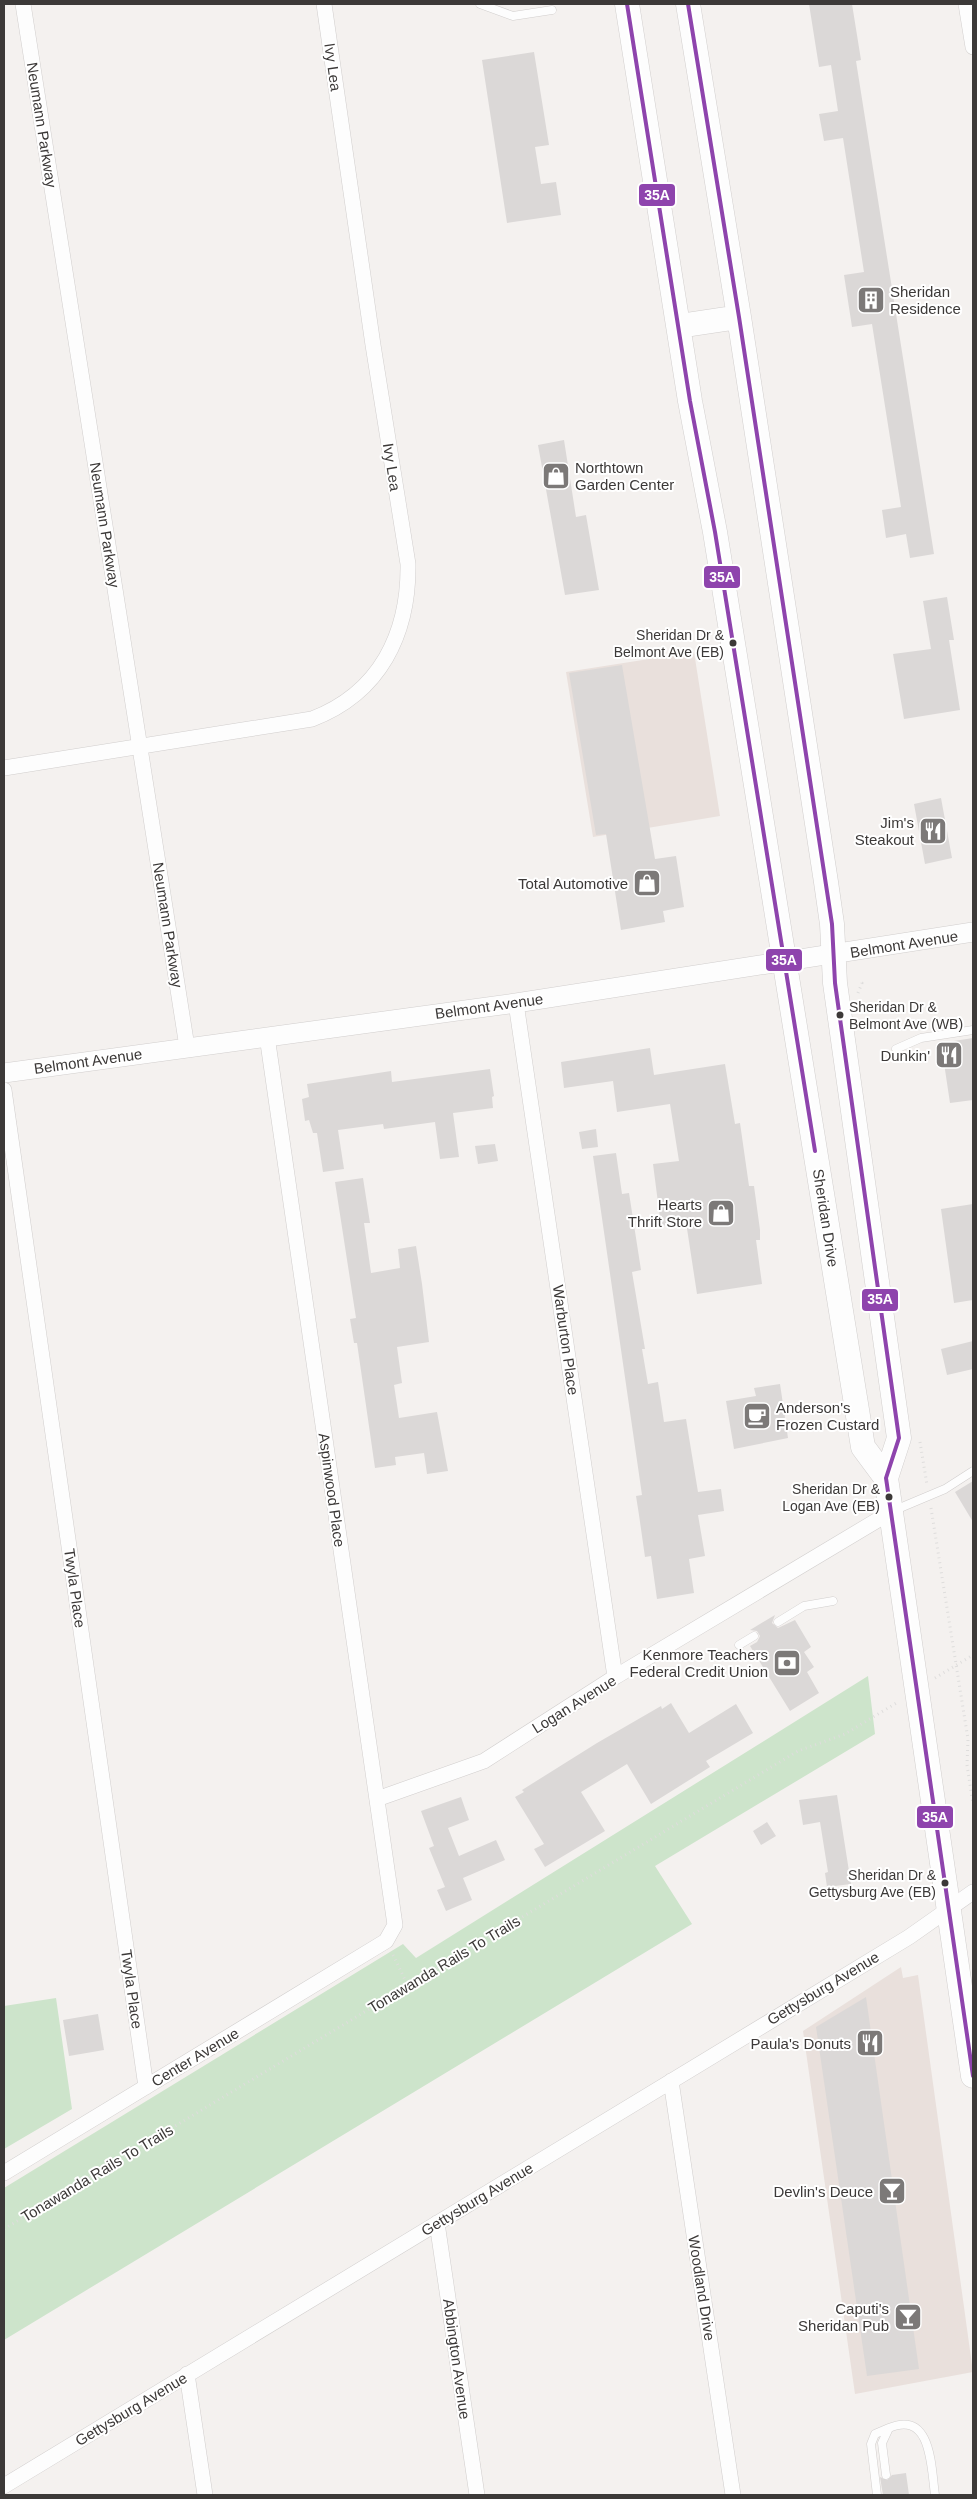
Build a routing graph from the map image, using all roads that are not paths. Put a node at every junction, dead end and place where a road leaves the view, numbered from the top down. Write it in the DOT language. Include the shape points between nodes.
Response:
graph roads {
  1 [pos="23,4"];
  2 [pos="324,4"];
  3 [pos="480,4"];
  4 [pos="627,4"];
  5 [pos="688,4"];
  6 [pos="966,4"];
  7 [pos="552,10"];
  8 [pos="973,47"];
  9 [pos="739,317"];
  10 [pos="678,326"];
  11 [pos="140,747"];
  12 [pos="4,768"];
  13 [pos="973,932"];
  14 [pos="834,955"];
  15 [pos="784,963"];
  16 [pos="516,1003"];
  17 [pos="973,1030"];
  18 [pos="266,1036"];
  19 [pos="187,1047"];
  20 [pos="896,1049"];
  21 [pos="4,1073"];
  22 [pos="4,1090"];
  23 [pos="973,1471"];
  24 [pos="886,1478"];
  25 [pos="891,1512"];
  26 [pos="833,1601"];
  27 [pos="778,1622"];
  28 [pos="754,1636"];
  29 [pos="739,1645"];
  30 [pos="615,1677"];
  31 [pos="377,1799"];
  32 [pos="973,1892"];
  33 [pos="950,1909"];
  34 [pos="386,1941"];
  35 [pos="973,2076"];
  36 [pos="671,2081"];
  37 [pos="146,2086"];
  38 [pos="4,2173"];
  39 [pos="437,2223"];
  40 [pos="187,2374"];
  41 [pos="888,2428"];
  42 [pos="886,2475"];
  43 [pos="4,2486"];
  44 [pos="205,2495"];
  45 [pos="477,2495"];
  46 [pos="733,2495"];
  47 [pos="877,2495"];
  48 [pos="935,2495"];
  1 -- 11 [label="street, Neumann Parkway"];
  2 -- 11 [label="street, Ivy Lea" via="408,564 404,616 383,663 351,699 333,711 312,719"];
  3 -- 7 [label="lane" via="513,16"];
  4 -- 10 [label="main road, Sheridan Drive"];
  5 -- 9 [label="main road, Sheridan Drive"];
  6 -- 8 [label="street"];
  9 -- 10 [label="main road"];
  9 -- 14 [label="main road, Sheridan Drive" via="813,794"];
  10 -- 15 [label="main road, Sheridan Drive" via="716,532"];
  11 -- 12 [label="street, Ivy Lea"];
  11 -- 19 [label="street, Neumann Parkway"];
  13 -- 14 [label="street, Belmont Avenue"];
  14 -- 15 [label="street, Belmont Avenue"];
  14 -- 24 [label="main road, Sheridan Drive" via="835,983 899,1438"];
  15 -- 16 [label="street, Belmont Avenue"];
  15 -- 24 [label="main road, Sheridan Drive" via="864,1448"];
  16 -- 18 [label="street, Belmont Avenue"];
  16 -- 30 [label="street, Warburton Place"];
  17 -- 20 [label="lane" via="921,1038"];
  18 -- 19 [label="street, Belmont Avenue"];
  18 -- 31 [label="street, Aspinwood Place"];
  19 -- 21 [label="street, Belmont Avenue"];
  22 -- 37 [label="street, Twyla Place"];
  23 -- 25 [label="lane" via="945,1489"];
  24 -- 25 [label="main road, Sheridan Drive"];
  25 -- 30 [label="street, Logan Avenue"];
  25 -- 33 [label="main road, Sheridan Drive"];
  26 -- 27 [label="lane" via="804,1606"];
  28 -- 29 [label="lane"];
  30 -- 31 [label="street, Logan Avenue" via="484,1760"];
  31 -- 34 [label="street, Aspinwood Place" via="395,1925"];
  32 -- 33 [label="street, Gettysburg Avenue"];
  33 -- 35 [label="main road, Sheridan Drive"];
  33 -- 36 [label="street, Gettysburg Avenue"];
  34 -- 37 [label="street, Center Avenue"];
  36 -- 39 [label="street, Gettysburg Avenue"];
  36 -- 46 [label="street, Woodland Drive"];
  37 -- 38 [label="street, Center Avenue"];
  39 -- 40 [label="street, Gettysburg Avenue"];
  39 -- 45 [label="street, Abbington Avenue"];
  40 -- 43 [label="street, Gettysburg Avenue"];
  40 -- 44 [label="street"];
  41 -- 42 [label="lane" via="882,2443"];
  41 -- 47 [label="lane" via="875,2434 871,2444"];
  41 -- 48 [label="lane" via="898,2424 912,2425 920,2432 928,2444"];
}
